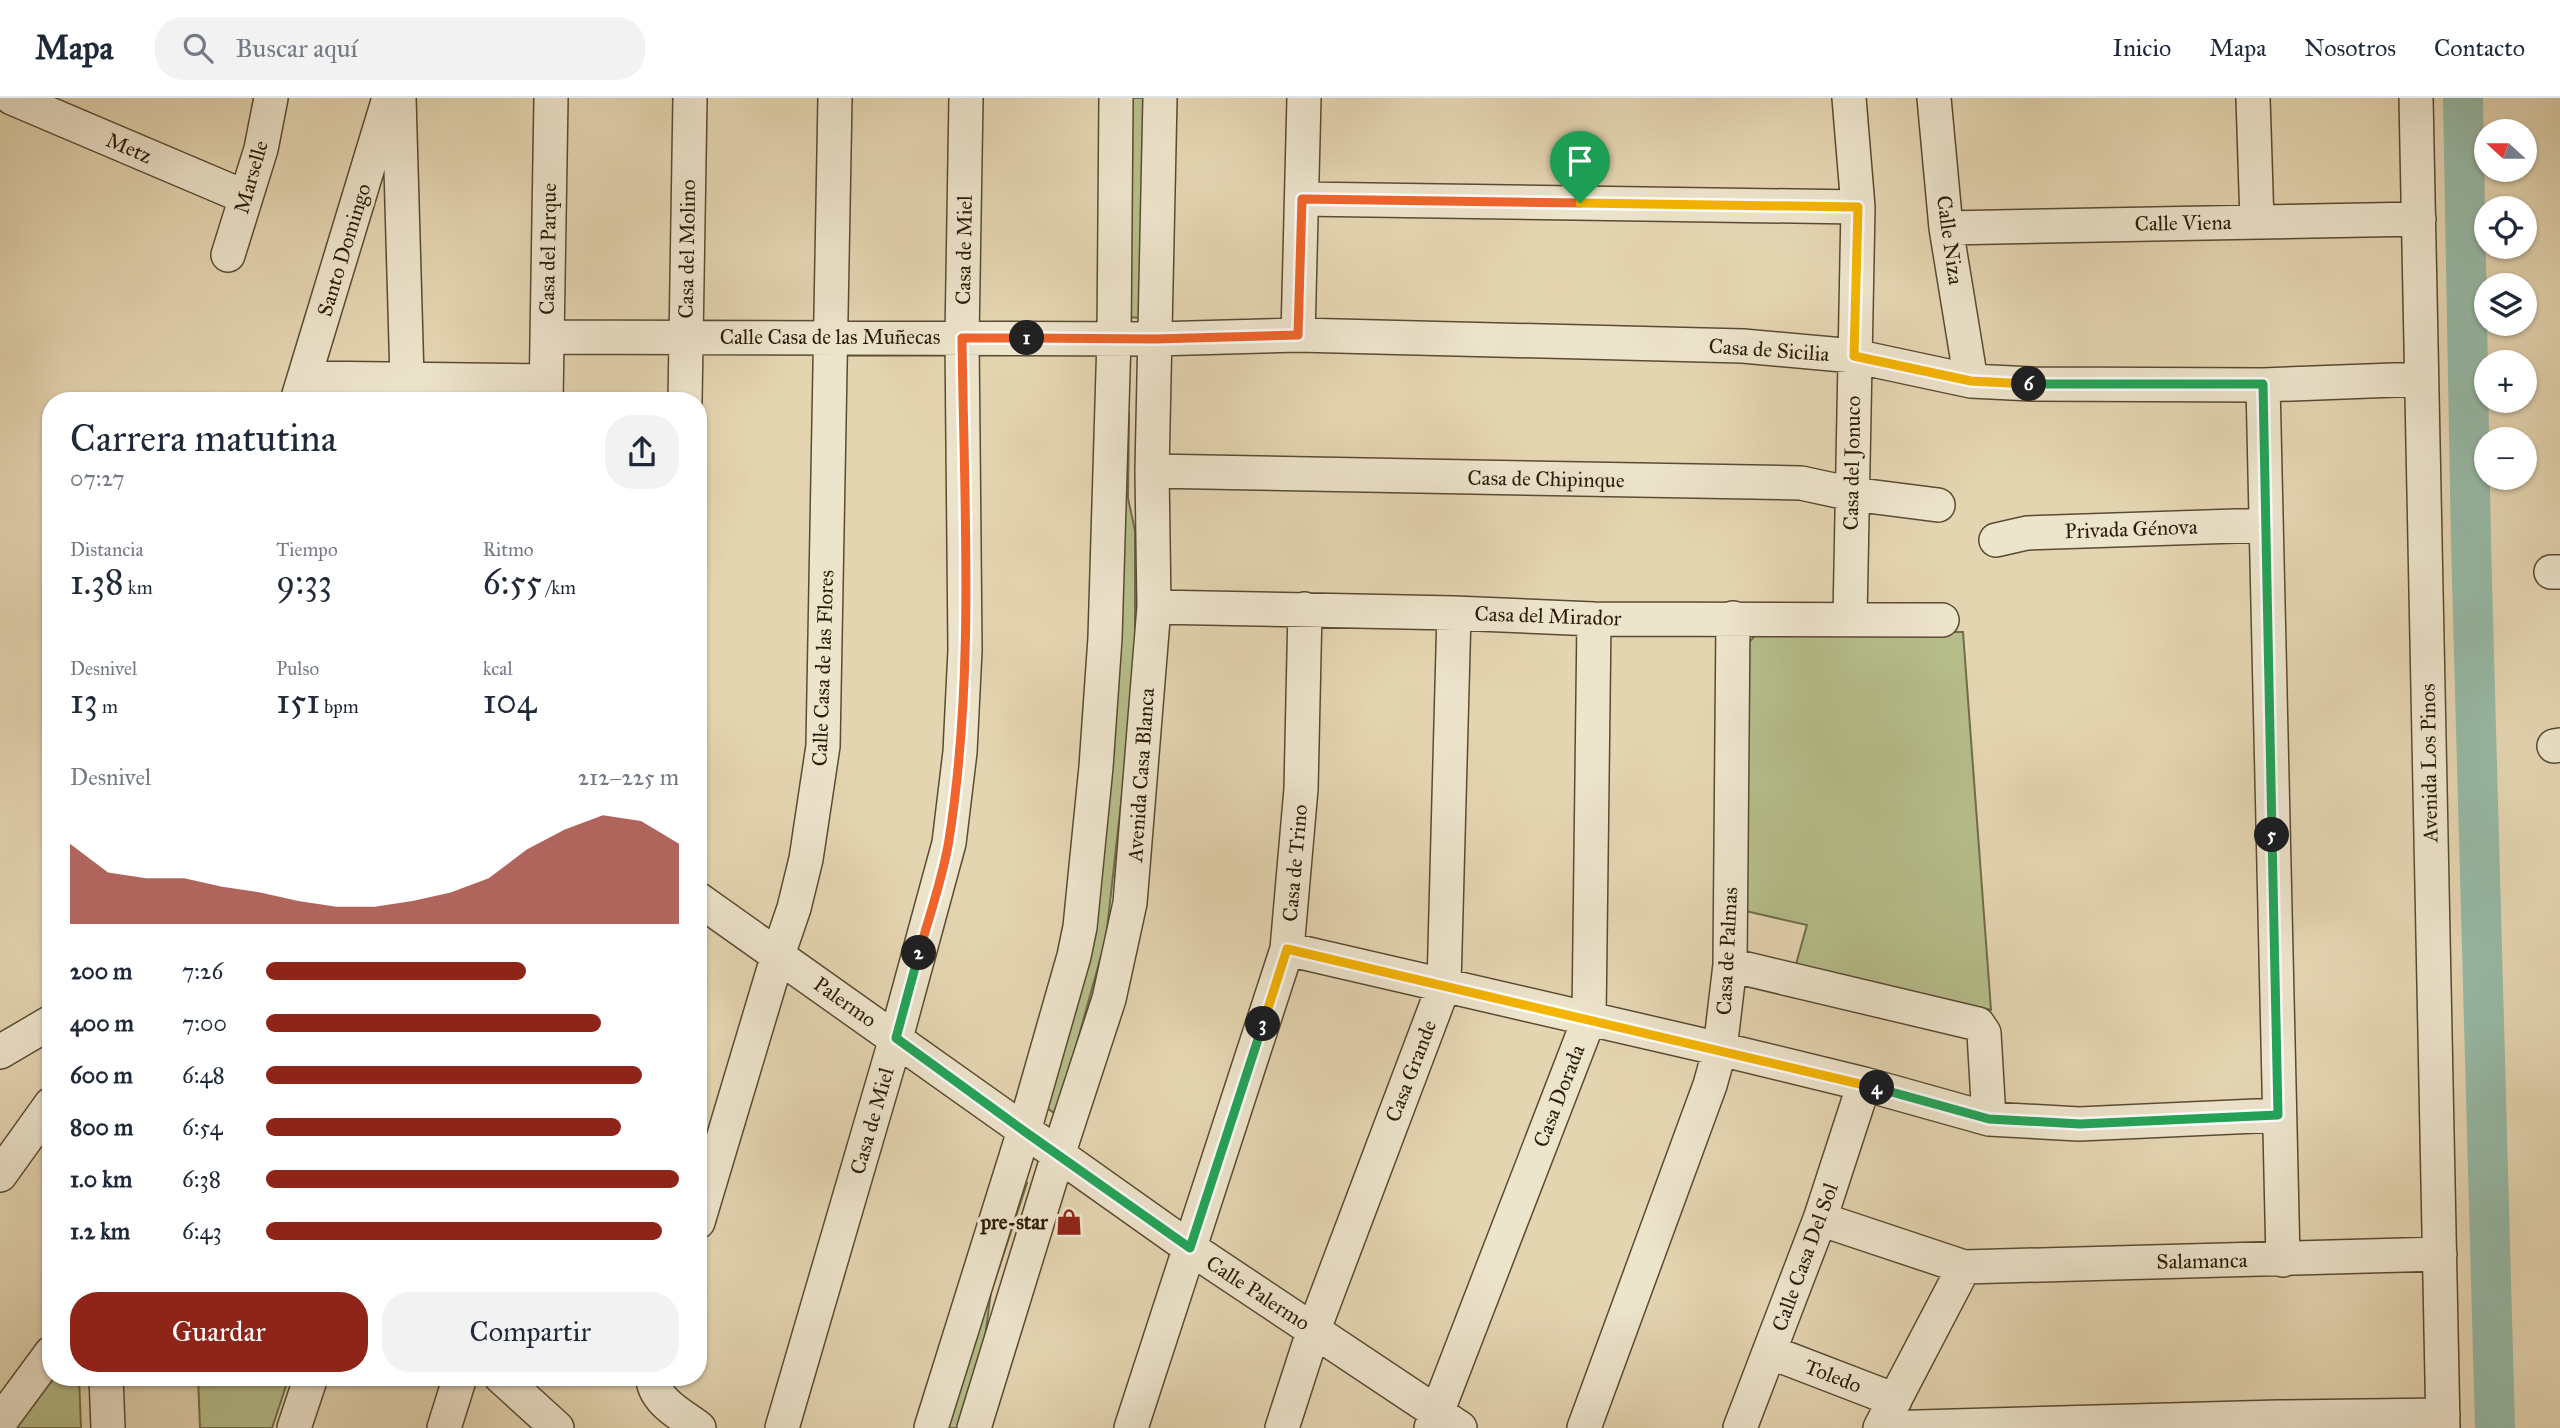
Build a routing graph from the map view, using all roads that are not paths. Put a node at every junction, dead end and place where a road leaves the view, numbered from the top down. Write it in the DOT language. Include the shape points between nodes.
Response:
graph roads {
  1 [pos="12,98"];
  2 [pos="271,98"];
  3 [pos="389,98"];
  4 [pos="399,98"];
  5 [pos="551,98"];
  6 [pos="690,98"];
  7 [pos="835,98"];
  8 [pos="967,98"];
  9 [pos="1116,98"];
  10 [pos="1160,98"];
  11 [pos="1304,98"];
  12 [pos="1849,98"];
  13 [pos="1934,98"];
  14 [pos="2253,98"];
  15 [pos="2416,98"];
  16 [pos="245,197"];
  17 [pos="1302,199"];
  18 [pos="1858,207"];
  19 [pos="2419,219"];
  20 [pos="2257,222"];
  21 [pos="1947,228"];
  22 [pos="228,255"];
  23 [pos="1298,335"];
  24 [pos="547,337"];
  25 [pos="685,337"];
  26 [pos="830,338"];
  27 [pos="962,338"];
  28 [pos="1114,338"];
  29 [pos="1155,339"];
  30 [pos="1854,356"];
  31 [pos="407,379"];
  32 [pos="2421,379"];
  33 [pos="1971,381"];
  34 [pos="2263,384"];
  35 [pos="301,389"];
  36 [pos="546,391"];
  37 [pos="685,392"];
  38 [pos="1152,471"];
  39 [pos="1852,494"];
  40 [pos="1938,505"];
  41 [pos="2266,525"];
  42 [pos="1996,540"];
  43 [pos="1154,607"];
  44 [pos="1304,610"];
  45 [pos="1454,613"];
  46 [pos="1733,618"];
  47 [pos="1850,618"];
  48 [pos="1594,619"];
  49 [pos="1942,620"];
  50 [pos="707,905"];
  51 [pos="1287,949"];
  52 [pos="778,955"];
  53 [pos="1730,965"];
  54 [pos="1444,985"];
  55 [pos="1589,1019"];
  56 [pos="42,1027"];
  57 [pos="896,1038"];
  58 [pos="1720,1049"];
  59 [pos="0,1052"];
  60 [pos="1864,1084"];
  61 [pos="2278,1115"];
  62 [pos="42,1117"];
  63 [pos="1989,1119"];
  64 [pos="1024,1131"];
  65 [pos="1058,1155"];
  66 [pos="0,1175"];
  67 [pos="707,1192"];
  68 [pos="1820,1219"];
  69 [pos="1190,1248"];
  70 [pos="2440,1254"];
  71 [pos="2283,1260"];
  72 [pos="1964,1267"];
  73 [pos="1314,1329"];
  74 [pos="1770,1352"];
  75 [pos="42,1365"];
  76 [pos="106,1386"];
  77 [pos="308,1386"];
  78 [pos="457,1386"];
  79 [pos="511,1386"];
  80 [pos="656,1386"];
  81 [pos="1886,1419"];
  82 [pos="0,1422"];
  83 [pos="2278,1422"];
  84 [pos="2443,1422"];
  85 [pos="1443,1423"];
  86 [pos="107,1428"];
  87 [pos="295,1428"];
  88 [pos="444,1428"];
  89 [pos="557,1428"];
  90 [pos="699,1428"];
  91 [pos="782,1428"];
  92 [pos="931,1428"];
  93 [pos="974,1428"];
  94 [pos="1131,1428"];
  95 [pos="1282,1428"];
  96 [pos="1584,1428"];
  97 [pos="1740,1428"];
  1 -- 16 [label="street, Metz"];
  2 -- 16 [label="street, Marselle"];
  3 -- 35 [label="street, Santo Domingo"];
  4 -- 31 [label="street"];
  5 -- 24 [label="street, Casa del Parque"];
  6 -- 25 [label="street, Casa del Molino"];
  7 -- 26 [label="street, Calle Casa de las Flores"];
  8 -- 27 [label="street, Casa de Miel"];
  9 -- 28 [label="street"];
  10 -- 29 [label="street, Avenida Casa Blanca"];
  11 -- 17 [label="street"];
  12 -- 18 [label="street, Casa del Jonuco"];
  13 -- 21 [label="street, Calle Niza"];
  14 -- 20 [label="street"];
  15 -- 19 [label="street, Avenida Los Pinos"];
  16 -- 22 [label="street, Marselle"];
  17 -- 18 [label="street"];
  17 -- 23 [label="street"];
  18 -- 30 [label="street, Casa del Jonuco"];
  19 -- 20 [label="street, Calle Viena"];
  19 -- 32 [label="street, Avenida Los Pinos"];
  20 -- 21 [label="street, Calle Viena"];
  21 -- 33 [label="street, Calle Niza"];
  23 -- 29 [label="street, Casa de Sicilia"];
  23 -- 30 [label="street, Casa de Sicilia" via="1743,346"];
  24 -- 25 [label="street, Calle Casa de las Muñecas"];
  24 -- 36 [label="street, Casa del Parque"];
  25 -- 26 [label="street, Calle Casa de las Muñecas"];
  25 -- 37 [label="street, Casa del Molino"];
  26 -- 27 [label="street, Calle Casa de las Muñecas"];
  26 -- 52 [label="street, Calle Casa de las Flores" via="823,747 806,859"];
  27 -- 28 [label="street, Calle Casa de las Muñecas"];
  27 -- 57 [label="street, Casa de Miel" via="965,650 960,752 949,843"];
  28 -- 29 [label="street, Calle Casa de las Muñecas"];
  28 -- 64 [label="street" via="1105,638 1080,927"];
  29 -- 38 [label="street, Avenida Casa Blanca"];
  30 -- 33 [label="street, Casa de Sicilia"];
  30 -- 39 [label="street, Casa del Jonuco"];
  31 -- 35 [label="street"];
  31 -- 36 [label="street"];
  32 -- 34 [label="street, Casa de Sicilia"];
  32 -- 70 [label="street, Avenida Los Pinos"];
  33 -- 34 [label="street, Casa de Sicilia"];
  34 -- 41 [label="street"];
  38 -- 39 [label="street, Casa de Chipinque" via="1801,483"];
  38 -- 43 [label="street, Avenida Casa Blanca"];
  39 -- 40 [label="street, Casa de Chipinque"];
  39 -- 47 [label="street, Casa del Jonuco"];
  41 -- 42 [label="street, Privada Génova" via="2027,533"];
  41 -- 61 [label="street"];
  43 -- 44 [label="street, Casa del Mirador"];
  43 -- 65 [label="street, Avenida Casa Blanca" via="1128,914 1109,999"];
  44 -- 45 [label="street, Casa del Mirador"];
  44 -- 51 [label="street, Casa de Trino" via="1301,789"];
  45 -- 48 [label="street, Casa del Mirador"];
  45 -- 54 [label="street, Casa Grande"];
  46 -- 47 [label="street, Casa del Mirador"];
  46 -- 48 [label="street, Casa del Mirador"];
  46 -- 53 [label="street, Casa de Palmas"];
  47 -- 49 [label="street, Casa del Mirador"];
  48 -- 55 [label="street, Casa Dorada"];
  50 -- 52 [label="street, Palermo"];
  51 -- 54 [label="street"];
  51 -- 69 [label="street, Casa de Trino"];
  52 -- 57 [label="street, Palermo"];
  52 -- 67 [label="street, Calle Casa de las Flores"];
  53 -- 58 [label="street, Casa de Palmas"];
  53 -- 63 [label="street" via="1978,1024 1984,1033"];
  54 -- 55 [label="street"];
  54 -- 73 [label="street, Casa Grande"];
  55 -- 58 [label="street"];
  55 -- 85 [label="street, Casa Dorada"];
  56 -- 59 [label="street"];
  57 -- 64 [label="street, Palermo"];
  57 -- 91 [label="street, Casa de Miel"];
  58 -- 60 [label="street"];
  58 -- 96 [label="street, Casa de Palmas"];
  60 -- 63 [label="street"];
  60 -- 68 [label="street, Calle Casa Del Sol"];
  61 -- 63 [label="street" via="2080,1124"];
  61 -- 71 [label="street"];
  62 -- 66 [label="street"];
  64 -- 65 [label="street, Palermo"];
  64 -- 92 [label="street"];
  65 -- 69 [label="street, Calle Palermo"];
  65 -- 93 [label="street, Avenida Casa Blanca"];
  68 -- 72 [label="street, Salamanca"];
  68 -- 74 [label="street, Calle Casa Del Sol"];
  69 -- 73 [label="street, Calle Palermo"];
  69 -- 94 [label="street, Casa de Trino"];
  70 -- 71 [label="street, Salamanca"];
  70 -- 84 [label="street, Avenida Los Pinos"];
  71 -- 72 [label="street, Salamanca"];
  72 -- 81 [label="street"];
  73 -- 85 [label="street, Calle Palermo"];
  73 -- 95 [label="street, Casa Grande"];
  74 -- 81 [label="street, Toledo"];
  74 -- 97 [label="street, Calle Casa Del Sol"];
  75 -- 82 [label="street"];
  76 -- 86 [label="street"];
  77 -- 87 [label="street"];
  78 -- 88 [label="street"];
  79 -- 89 [label="street"];
  80 -- 90 [label="street" via="664,1402"];
  81 -- 83 [label="street, Toledo"];
  83 -- 84 [label="street, Toledo"];
}
